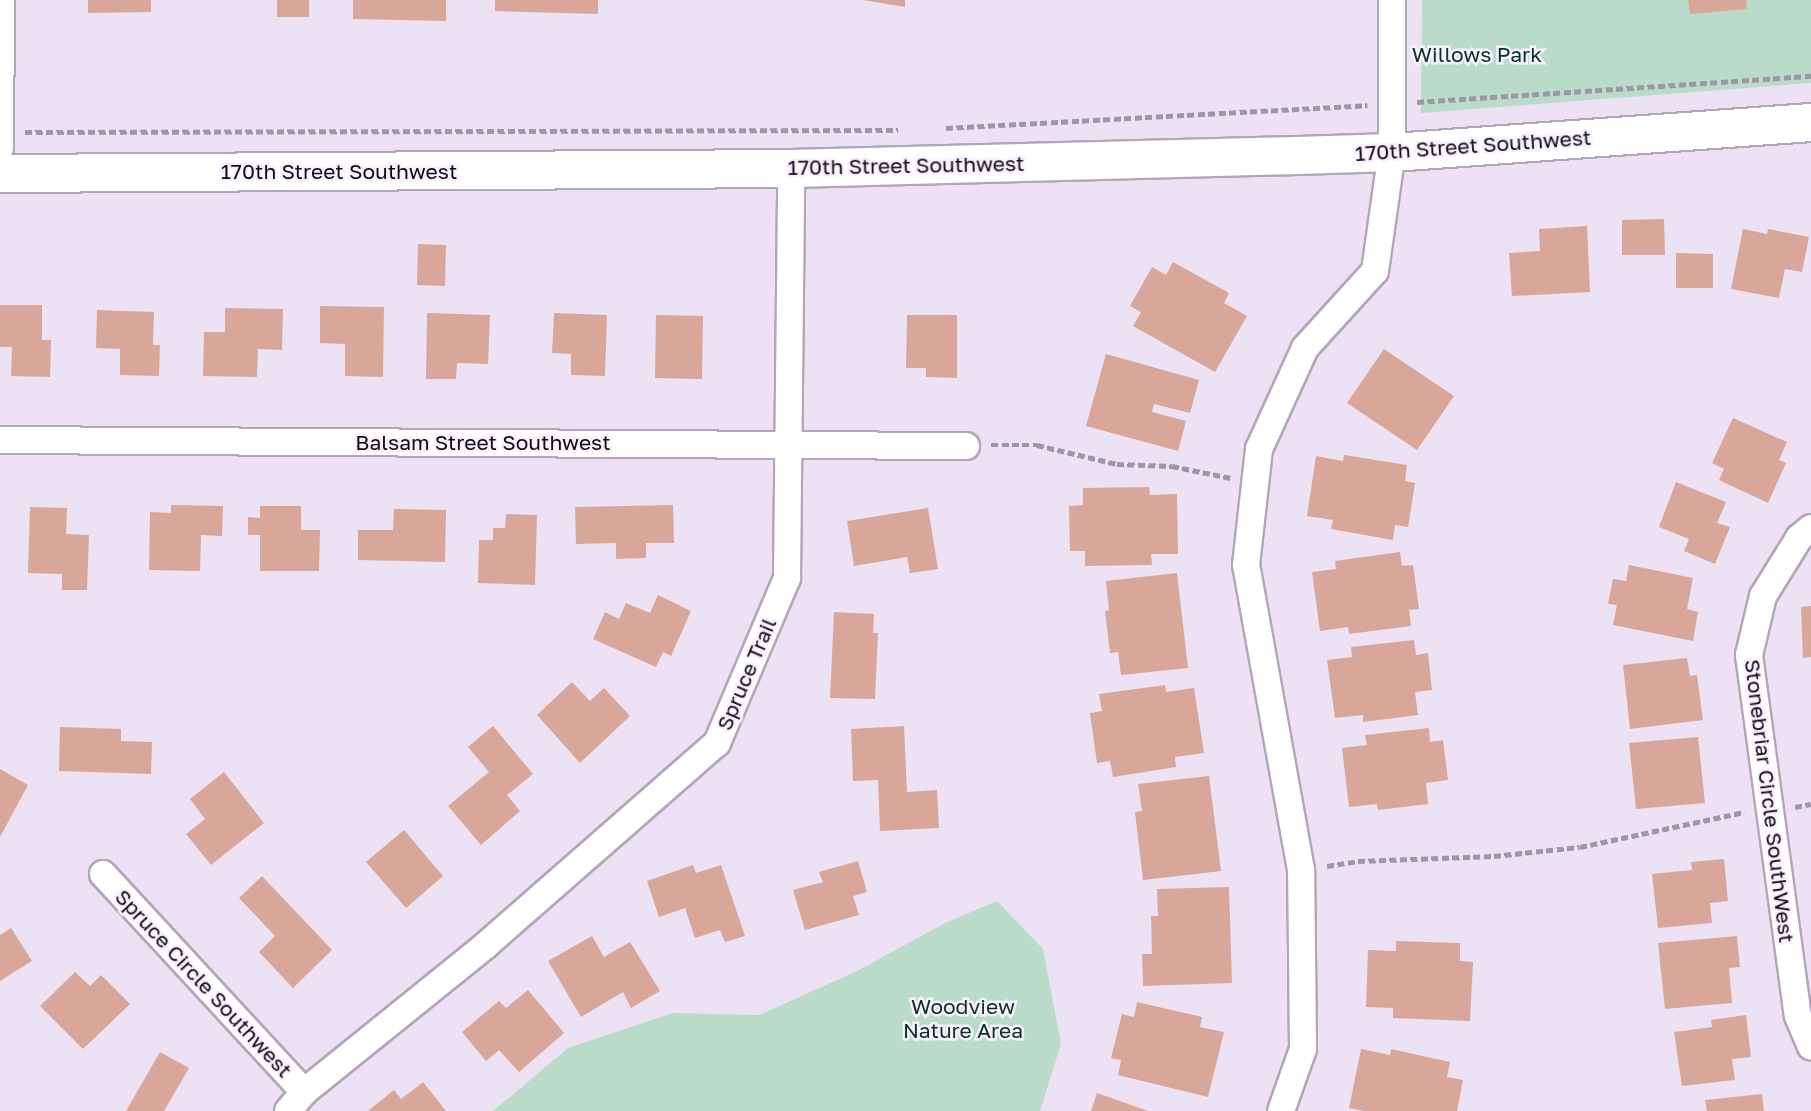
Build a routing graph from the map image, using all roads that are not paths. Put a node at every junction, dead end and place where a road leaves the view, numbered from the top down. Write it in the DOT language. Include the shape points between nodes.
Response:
graph roads {
  1 [pos="1,0"];
  2 [pos="1392,0"];
  3 [pos="1811,122"];
  4 [pos="1,132"];
  5 [pos="0,148"];
  6 [pos="1392,152"];
  7 [pos="790,168"];
  8 [pos="0,173"];
  9 [pos="0,440"];
  10 [pos="790,444"];
  11 [pos="966,446"];
  12 [pos="1811,528"];
  13 [pos="103,874"];
  14 [pos="1811,1046"];
  15 [pos="296,1102"];
  16 [pos="1281,1111"];
  1 -- 4 [label="street"];
  2 -- 6 [label="street"];
  3 -- 6 [label="street, 170th Street Southwest"];
  4 -- 5 [label="street"];
  6 -- 7 [label="street, 170th Street Southwest"];
  6 -- 16 [label="street" via="1375,271 1305,348 1259,449 1255,483 1246,565 1301,870 1303,1049"];
  7 -- 8 [label="street, 170th Street Southwest"];
  7 -- 10 [label="street, Spruce Trail"];
  9 -- 10 [label="street, Balsam Street Southwest"];
  10 -- 11 [label="street, Balsam Street Southwest"];
  10 -- 15 [label="street, Spruce Trail" via="787,578 717,743 486,945"];
  12 -- 14 [label="street, Stonebriar Circle SouthWest" via="1799,538 1763,596 1749,655 1798,1016"];
  13 -- 15 [label="street, Spruce Circle Southwest"];
}
